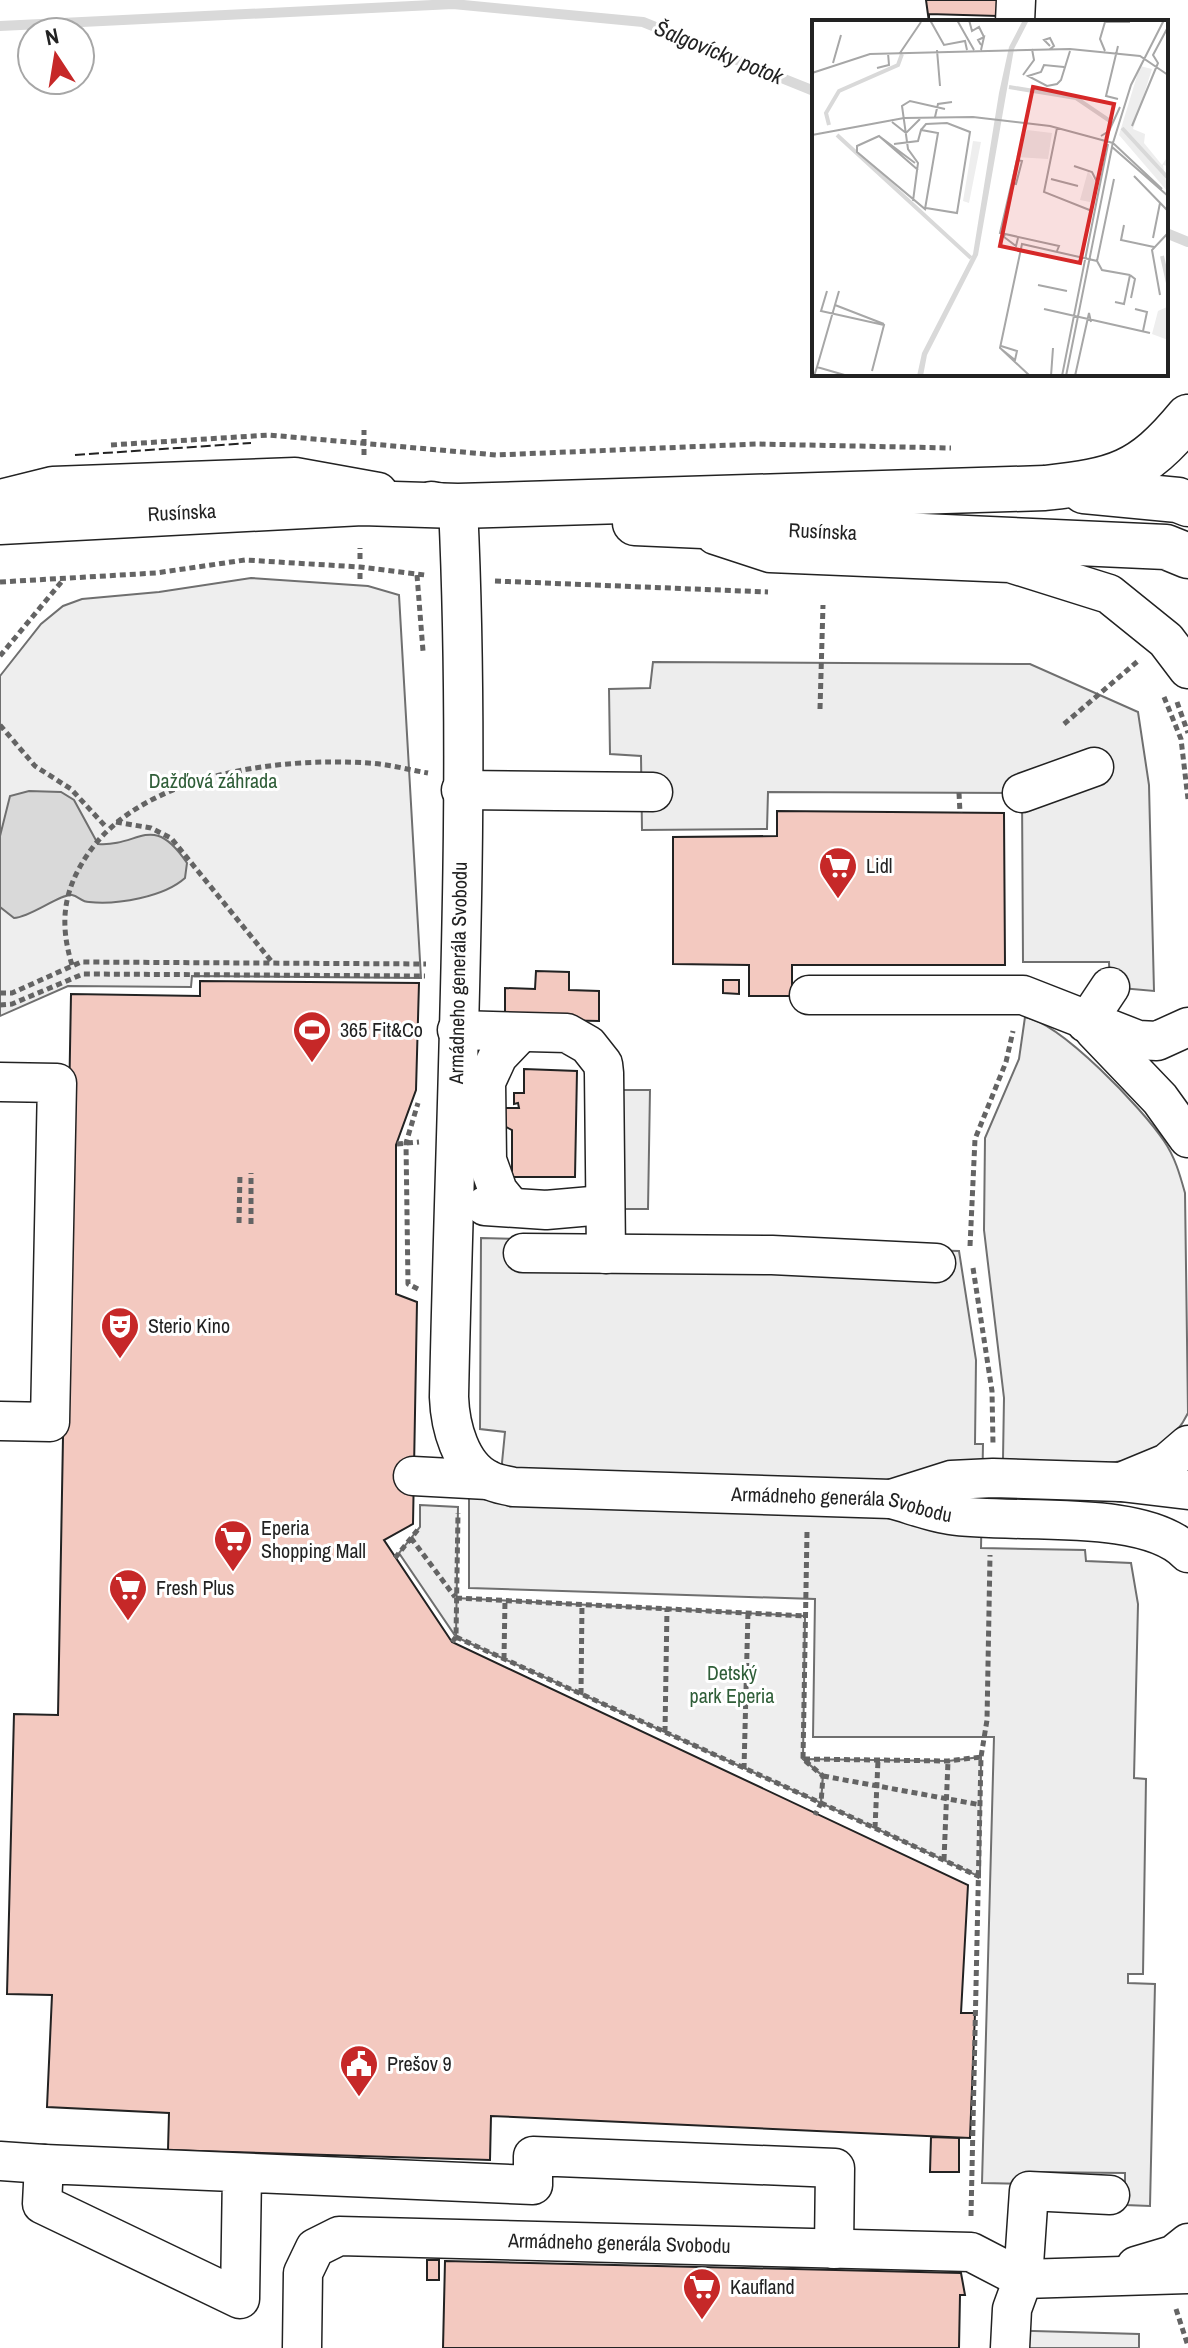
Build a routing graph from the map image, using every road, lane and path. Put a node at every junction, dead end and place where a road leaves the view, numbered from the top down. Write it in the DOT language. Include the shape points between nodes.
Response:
graph roads {
  1 [pos="1016,0"];
  2 [pos="1015,20"];
  3 [pos="1188,417"];
  4 [pos="364,430"];
  5 [pos="96,446"];
  6 [pos="364,446"];
  7 [pos="954,449"];
  8 [pos="1045,488"];
  9 [pos="0,499"];
  10 [pos="1188,504"];
  11 [pos="458,506"];
  12 [pos="0,522"];
  13 [pos="689,527"];
  14 [pos="360,548"];
  15 [pos="1188,556"];
  16 [pos="360,559"];
  17 [pos="449,573"];
  18 [pos="64,578"];
  19 [pos="0,582"];
  20 [pos="512,582"];
  21 [pos="776,592"];
  22 [pos="823,605"];
  23 [pos="0,656"];
  24 [pos="1139,660"];
  25 [pos="1173,676"];
  26 [pos="820,709"];
  27 [pos="1064,724"];
  28 [pos="0,725"];
  29 [pos="1094,767"];
  30 [pos="448,782"];
  31 [pos="653,792"];
  32 [pos="959,793"];
  33 [pos="1022,793"];
  34 [pos="1188,799"];
  35 [pos="960,813"];
  36 [pos="115,822"];
  37 [pos="107,828"];
  38 [pos="273,963"];
  39 [pos="435,964"];
  40 [pos="72,965"];
  41 [pos="435,976"];
  42 [pos="1110,987"];
  43 [pos="0,993"];
  44 [pos="809,995"];
  45 [pos="1023,995"];
  46 [pos="0,1005"];
  47 [pos="1086,1023"];
  48 [pos="1188,1027"];
  49 [pos="457,1030"];
  50 [pos="520,1033"];
  51 [pos="0,1082"];
  52 [pos="423,1088"];
  53 [pos="1188,1138"];
  54 [pos="419,1142"];
  55 [pos="406,1143"];
  56 [pos="397,1144"];
  57 [pos="240,1173"];
  58 [pos="251,1173"];
  59 [pos="454,1204"];
  60 [pos="603,1205"];
  61 [pos="511,1207"];
  62 [pos="239,1223"];
  63 [pos="251,1224"];
  64 [pos="523,1253"];
  65 [pos="606,1254"];
  66 [pos="936,1263"];
  67 [pos="426,1292"];
  68 [pos="0,1421"];
  69 [pos="1188,1445"];
  70 [pos="993,1452"];
  71 [pos="413,1476"];
  72 [pos="488,1480"];
  73 [pos="1121,1482"];
  74 [pos="1188,1490"];
  75 [pos="891,1499"];
  76 [pos="458,1507"];
  77 [pos="1188,1520"];
  78 [pos="1104,1523"];
  79 [pos="420,1527"];
  80 [pos="411,1538"];
  81 [pos="990,1552"];
  82 [pos="1188,1553"];
  83 [pos="395,1558"];
  84 [pos="456,1598"];
  85 [pos="505,1600"];
  86 [pos="582,1604"];
  87 [pos="667,1608"];
  88 [pos="748,1612"];
  89 [pos="504,1659"];
  90 [pos="581,1694"];
  91 [pos="665,1732"];
  92 [pos="981,1757"];
  93 [pos="803,1759"];
  94 [pos="878,1760"];
  95 [pos="948,1761"];
  96 [pos="744,1769"];
  97 [pos="823,1776"];
  98 [pos="877,1785"];
  99 [pos="947,1797"];
  100 [pos="821,1803"];
  101 [pos="981,1805"];
  102 [pos="815,1815"];
  103 [pos="875,1828"];
  104 [pos="944,1860"];
  105 [pos="980,1877"];
  106 [pos="0,2161"];
  107 [pos="44,2164"];
  108 [pos="242,2173"];
  109 [pos="1110,2195"];
  110 [pos="971,2218"];
  111 [pos="1188,2243"];
  112 [pos="834,2249"];
  113 [pos="1188,2274"];
  114 [pos="1098,2276"];
  115 [pos="1023,2279"];
  116 [pos="1188,2298"];
  117 [pos="302,2348"];
  118 [pos="1010,2348"];
  1 -- 2 [label="street"];
  3 -- 8 [label="main road" via="1145,460 1107,481"];
  4 -- 6 [label="path"];
  5 -- 6 [label="path" via="269,435"];
  6 -- 7 [label="path" via="496,455 757,444"];
  8 -- 10 [label="main road"];
  8 -- 11 [label="main road, Rusínska"];
  9 -- 11 [label="street" via="53,486 295,477"];
  11 -- 12 [label="main road, Rusínska" via="312,504"];
  11 -- 13 [label="main road, Rusínska"];
  11 -- 17 [label="street, Armádneho generála Svobodu"];
  13 -- 15 [label="main road, Rusínska" via="1166,547"];
  13 -- 25 [label="street" via="770,553 1010,563 1109,594 1166,640"];
  14 -- 16 [label="path"];
  17 -- 18 [label="path" via="245,560 156,573"];
  17 -- 30 [label="street, Armádneho generála Svobodu"];
  18 -- 19 [label="path"];
  18 -- 23 [label="path"];
  20 -- 21 [label="path"];
  22 -- 26 [label="path"];
  24 -- 27 [label="path"];
  25 -- 34 [label="path"];
  28 -- 37 [label="path" via="35,766 71,789"];
  29 -- 33 [label="street"];
  30 -- 31 [label="street"];
  30 -- 36 [label="path" via="369,763 293,764 167,792"];
  30 -- 49 [label="street, Armádneho generála Svobodu"];
  32 -- 35 [label="path"];
  36 -- 37 [label="path"];
  36 -- 38 [label="path" via="151,828 171,838"];
  37 -- 40 [label="path" via="66,896 63,933"];
  38 -- 39 [label="path"];
  38 -- 40 [label="path"];
  40 -- 43 [label="path" via="12,993"];
  41 -- 46 [label="path" via="83,974"];
  42 -- 47 [label="street"];
  44 -- 45 [label="street"];
  45 -- 47 [label="street"];
  45 -- 70 [label="path" via="1006,1062 975,1139 968,1237 992,1391"];
  47 -- 48 [label="street" via="1157,1041"];
  47 -- 53 [label="street" via="1160,1099"];
  49 -- 50 [label="street"];
  49 -- 59 [label="street, Armádneho generála Svobodu"];
  50 -- 60 [label="street" via="567,1033 588,1045 603,1064"];
  50 -- 61 [label="street" via="498,1056 486,1082 487,1160 494,1184"];
  51 -- 68 [label="street" via="57,1083 50,1422"];
  52 -- 55 [label="path"];
  54 -- 55 [label="path"];
  55 -- 56 [label="path"];
  55 -- 67 [label="path" via="408,1284"];
  57 -- 62 [label="path"];
  58 -- 63 [label="path"];
  59 -- 61 [label="street"];
  59 -- 72 [label="street, Armádneho generála Svobodu" via="450,1416 465,1456"];
  60 -- 61 [label="street"];
  60 -- 65 [label="street"];
  64 -- 65 [label="street"];
  65 -- 66 [label="street"];
  69 -- 73 [label="street" via="1167,1463"];
  71 -- 72 [label="street, Armádneho generála Svobodu"];
  72 -- 75 [label="street, Armádneho generála Svobodu" via="513,1487"];
  73 -- 74 [label="street"];
  73 -- 75 [label="street" via="951,1480"];
  75 -- 78 [label="street, Armádneho generála Svobodu" via="950,1515"];
  76 -- 84 [label="path"];
  77 -- 78 [label="street"];
  78 -- 82 [label="street, Armádneho generála Svobodu" via="1178,1543"];
  79 -- 80 [label="path"];
  80 -- 83 [label="path"];
  80 -- 84 [label="path"];
  81 -- 92 [label="path" via="987,1720"];
  84 -- 85 [label="path"];
  84 -- 89 [label="path" via="454,1640"];
  85 -- 86 [label="path"];
  85 -- 89 [label="path"];
  86 -- 87 [label="path"];
  86 -- 90 [label="path"];
  87 -- 88 [label="path"];
  87 -- 91 [label="path"];
  88 -- 93 [label="path" via="805,1616"];
  88 -- 96 [label="path"];
  89 -- 90 [label="path"];
  90 -- 91 [label="path"];
  91 -- 96 [label="path"];
  92 -- 95 [label="path"];
  92 -- 101 [label="path"];
  93 -- 94 [label="path"];
  93 -- 97 [label="path"];
  94 -- 95 [label="path"];
  94 -- 98 [label="path"];
  95 -- 99 [label="path"];
  96 -- 100 [label="path"];
  97 -- 98 [label="path"];
  97 -- 100 [label="path"];
  98 -- 99 [label="path"];
  98 -- 103 [label="path"];
  99 -- 101 [label="path"];
  99 -- 104 [label="path"];
  100 -- 102 [label="path"];
  100 -- 103 [label="path"];
  101 -- 105 [label="path"];
  103 -- 104 [label="path"];
  104 -- 105 [label="path"];
  105 -- 110 [label="path"];
  106 -- 107 [label="street"];
  107 -- 108 [label="street"];
  107 -- 108 [label="street" via="42,2204 240,2299"];
  108 -- 112 [label="street" via="533,2185 533,2156 835,2168"];
  109 -- 115 [label="street" via="1029,2191"];
  111 -- 114 [label="street" via="1163,2258"];
  112 -- 115 [label="street, Armádneho generála Svobodu" via="971,2252"];
  112 -- 117 [label="street, Armádneho generála Svobodu" via="339,2236 315,2248 303,2273"];
  113 -- 114 [label="street"];
  114 -- 115 [label="street"];
  114 -- 116 [label="street" via="1170,2289"];
  115 -- 118 [label="street" via="1012,2309"];
}
